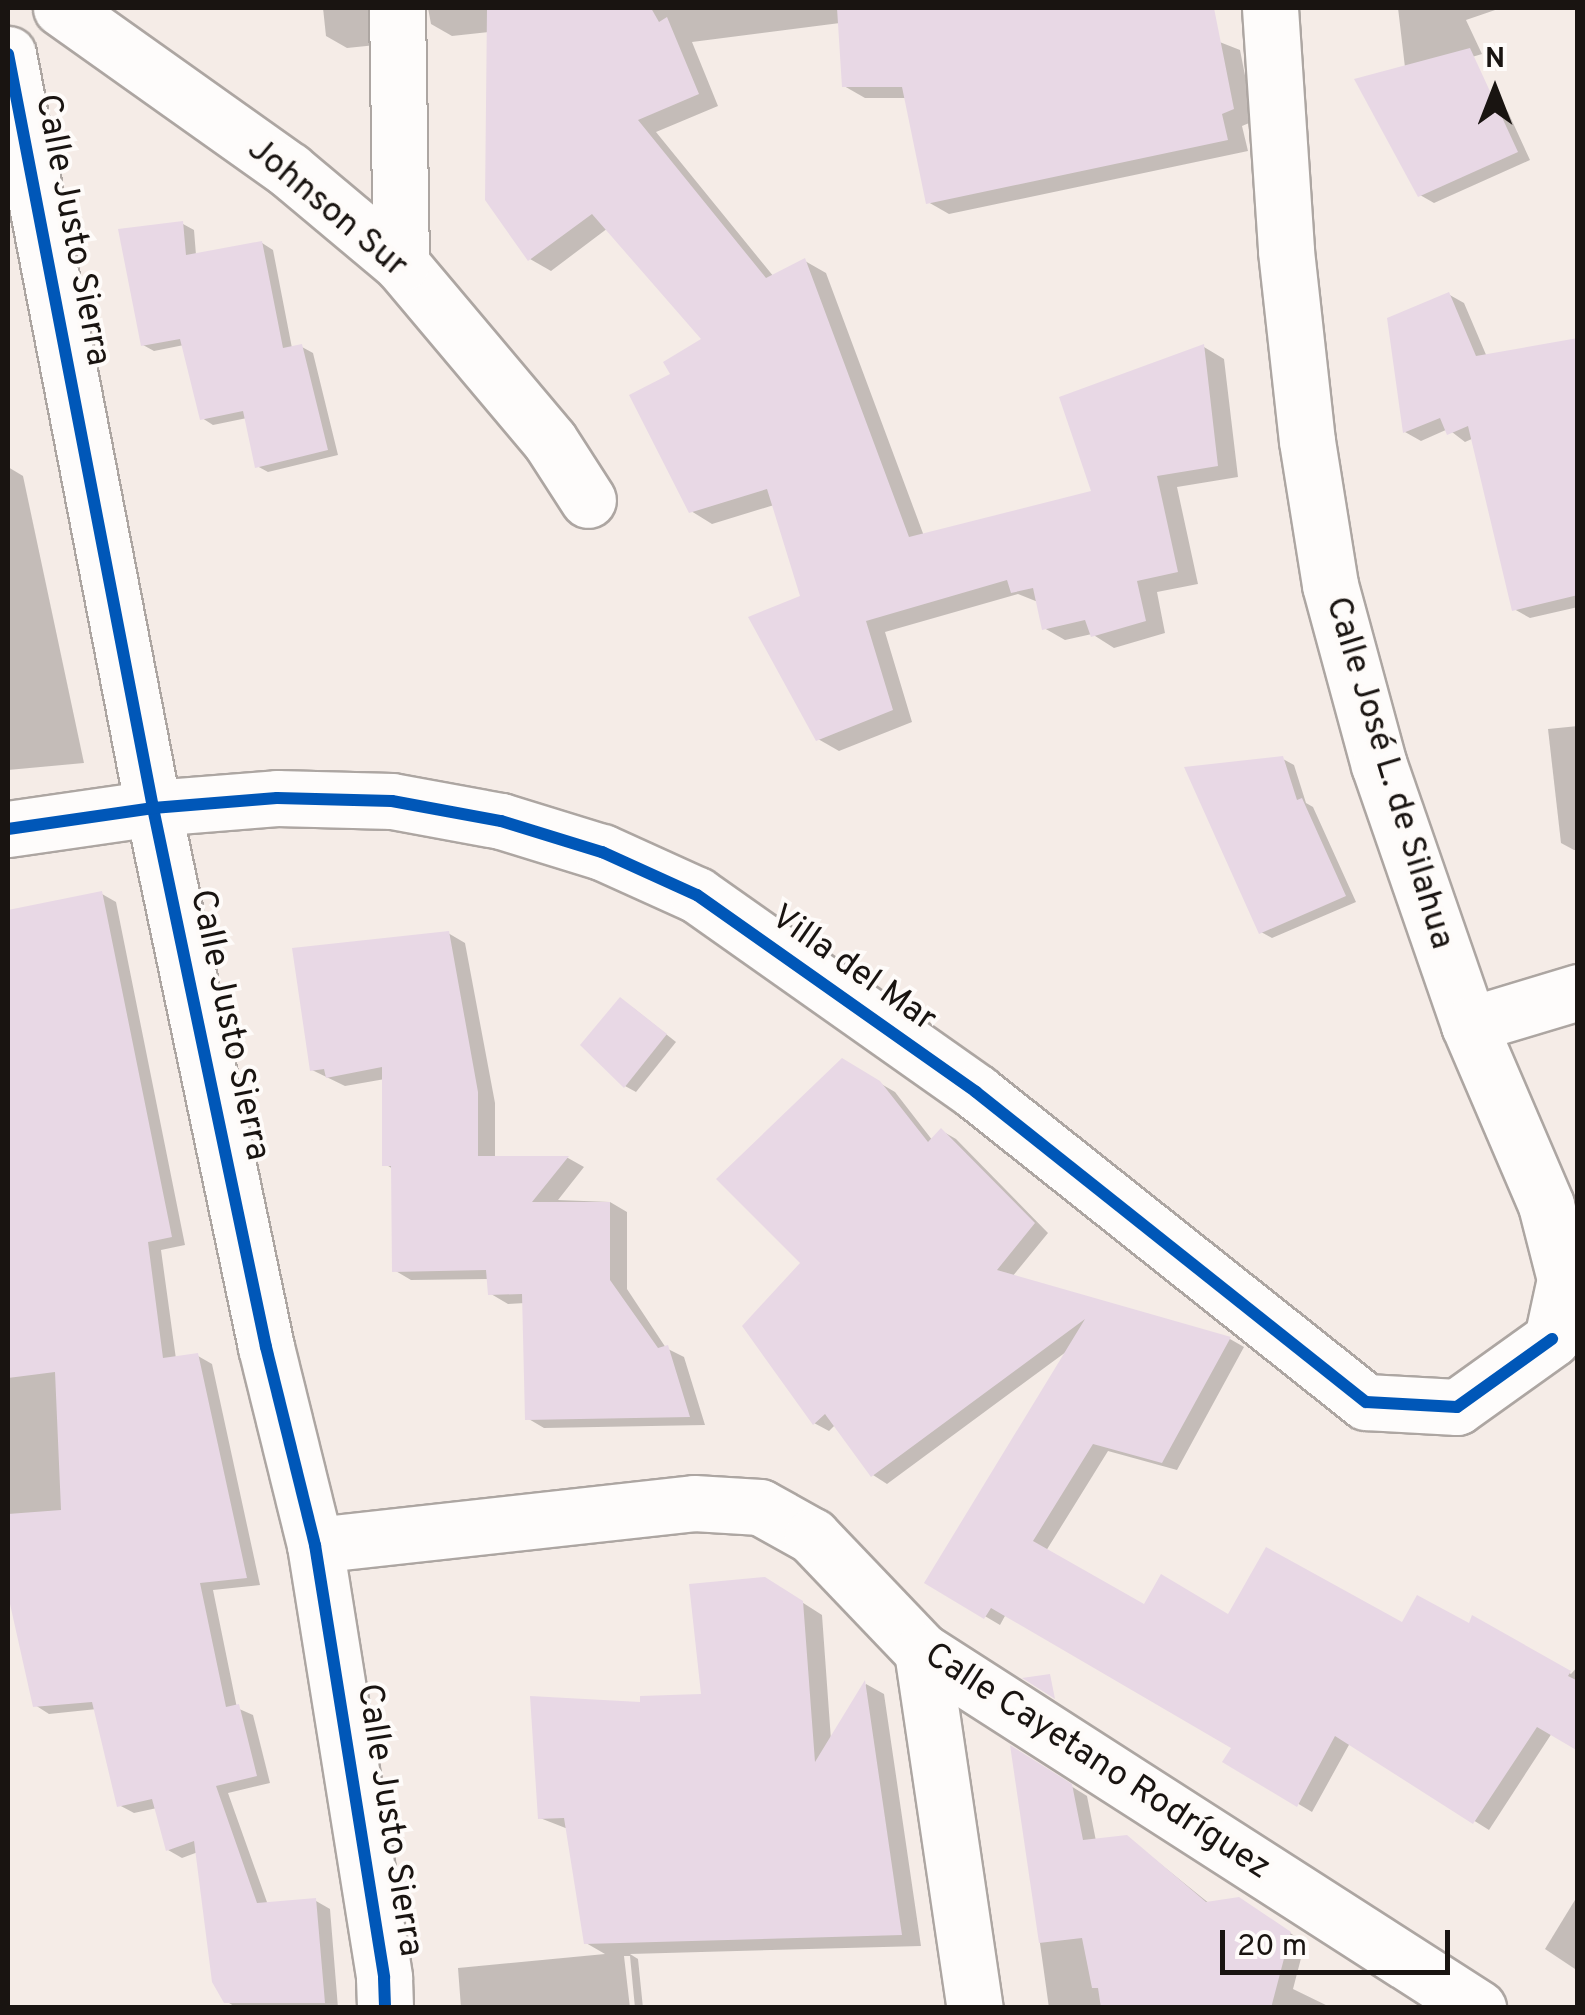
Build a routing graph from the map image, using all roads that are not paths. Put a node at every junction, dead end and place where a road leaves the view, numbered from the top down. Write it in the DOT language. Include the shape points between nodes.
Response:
graph roads {
  1 [pos="61,8"];
  2 [pos="397,8"];
  3 [pos="1270,8"];
  4 [pos="8,54"];
  5 [pos="400,264"];
  6 [pos="588,500"];
  7 [pos="153,808"];
  8 [pos="8,829"];
  9 [pos="1578,992"];
  10 [pos="1469,1026"];
  11 [pos="1565,1347"];
  12 [pos="315,1545"];
  13 [pos="922,1651"];
  14 [pos="385,2008"];
  15 [pos="976,2008"];
  16 [pos="1478,2008"];
  1 -- 5 [label="street, Johnson Sur" via="289,170"];
  2 -- 5 [label="street"];
  3 -- 10 [label="street, Calle José L. de Silahua" via="1286,251 1330,585 1379,765"];
  4 -- 7 [label="street, Calle Justo Sierra"];
  5 -- 6 [label="street, Johnson Sur" via="550,441"];
  7 -- 8 [label="street, Villa del Mar"];
  7 -- 11 [label="street, Villa del Mar" via="277,798 392,801 501,821 585,847 697,895 976,1092 1366,1402 1457,1407"];
  7 -- 12 [label="street, Calle Justo Sierra" via="266,1347"];
  9 -- 10 [label="street"];
  10 -- 11 [label="street, Calle José L. de Silahua" via="1551,1224 1565,1280"];
  12 -- 13 [label="street, Calle Cayetano Rodríguez" via="694,1503 760,1507 812,1536"];
  12 -- 14 [label="street, Calle Justo Sierra"];
  13 -- 15 [label="street"];
  13 -- 16 [label="street, Calle Cayetano Rodríguez"];
}
